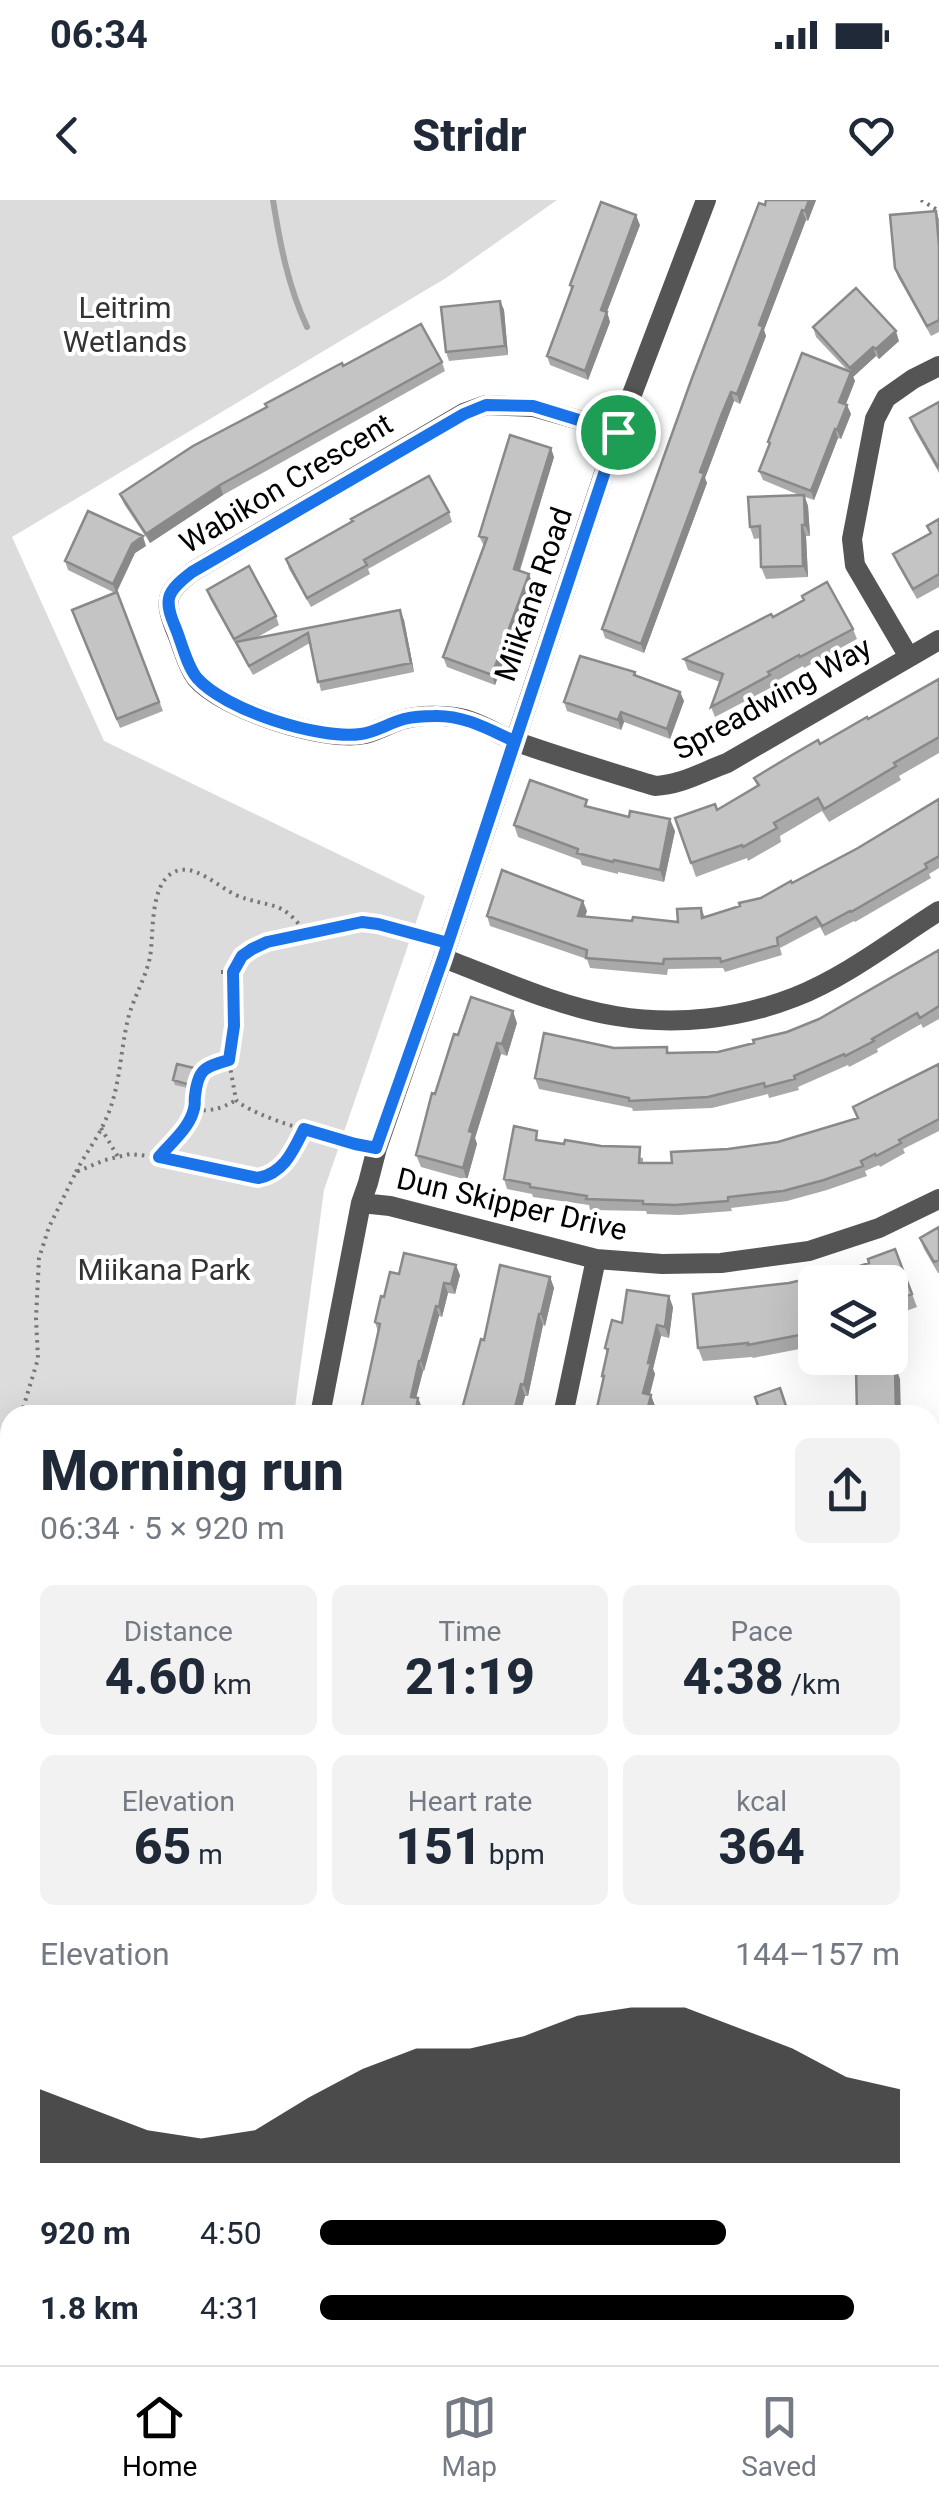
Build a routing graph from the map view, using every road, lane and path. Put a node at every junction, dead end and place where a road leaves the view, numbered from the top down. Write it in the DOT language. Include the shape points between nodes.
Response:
graph roads {
  1 [pos="706,200"];
  2 [pos="921,200"];
  3 [pos="939,211"];
  4 [pos="939,366"];
  5 [pos="618,432"];
  6 [pos="939,640"];
  7 [pos="908,658"];
  8 [pos="514,741"];
  9 [pos="939,911"];
  10 [pos="306,934"];
  11 [pos="445,951"];
  12 [pos="221,972"];
  13 [pos="233,972"];
  14 [pos="229,1060"];
  15 [pos="236,1100"];
  16 [pos="195,1110"];
  17 [pos="102,1128"];
  18 [pos="304,1129"];
  19 [pos="376,1148"];
  20 [pos="118,1156"];
  21 [pos="159,1157"];
  22 [pos="76,1172"];
  23 [pos="939,1198"];
  24 [pos="360,1203"];
  25 [pos="596,1259"];
  26 [pos="24,1405"];
  27 [pos="322,1405"];
  28 [pos="565,1405"];
  1 -- 5 [label="street, Miikana Road"];
  2 -- 3 [label="path"];
  4 -- 7 [label="street" via="886,398 875,420 852,539 855,565"];
  5 -- 8 [label="street, Miikana Road"];
  5 -- 8 [label="street, Wabikon Crescent" via="533,406 475,409 192,572 167,601 195,677 221,698 334,736 433,716 474,722"];
  6 -- 7 [label="street, Spreadwing Way"];
  7 -- 8 [label="street, Spreadwing Way" via="727,763 674,786 655,786"];
  8 -- 11 [label="street, Miikana Road"];
  9 -- 11 [label="street" via="797,996 701,1020 613,1016 558,1001"];
  10 -- 11 [label="path" via="368,922"];
  10 -- 13 [label="path" via="252,949"];
  10 -- 17 [label="path" via="276,905 240,897 193,871 171,873 157,898 150,955"];
  11 -- 19 [label="street, Miikana Road"];
  12 -- 13 [label="path"];
  13 -- 14 [label="path"];
  14 -- 15 [label="path"];
  14 -- 16 [label="path" via="200,1072"];
  15 -- 16 [label="path" via="213,1111"];
  15 -- 18 [label="path"];
  16 -- 21 [label="path"];
  17 -- 20 [label="path"];
  17 -- 22 [label="path"];
  18 -- 19 [label="path"];
  18 -- 21 [label="path" via="280,1170 258,1178"];
  19 -- 24 [label="street, Miikana Road"];
  20 -- 21 [label="path"];
  20 -- 22 [label="path"];
  22 -- 26 [label="path" via="40,1258 38,1360"];
  23 -- 25 [label="street, Dun Skipper Drive" via="879,1228 809,1251 722,1263"];
  24 -- 25 [label="street, Dun Skipper Drive"];
  24 -- 27 [label="street, Miikana Road"];
  25 -- 28 [label="street"];
}
